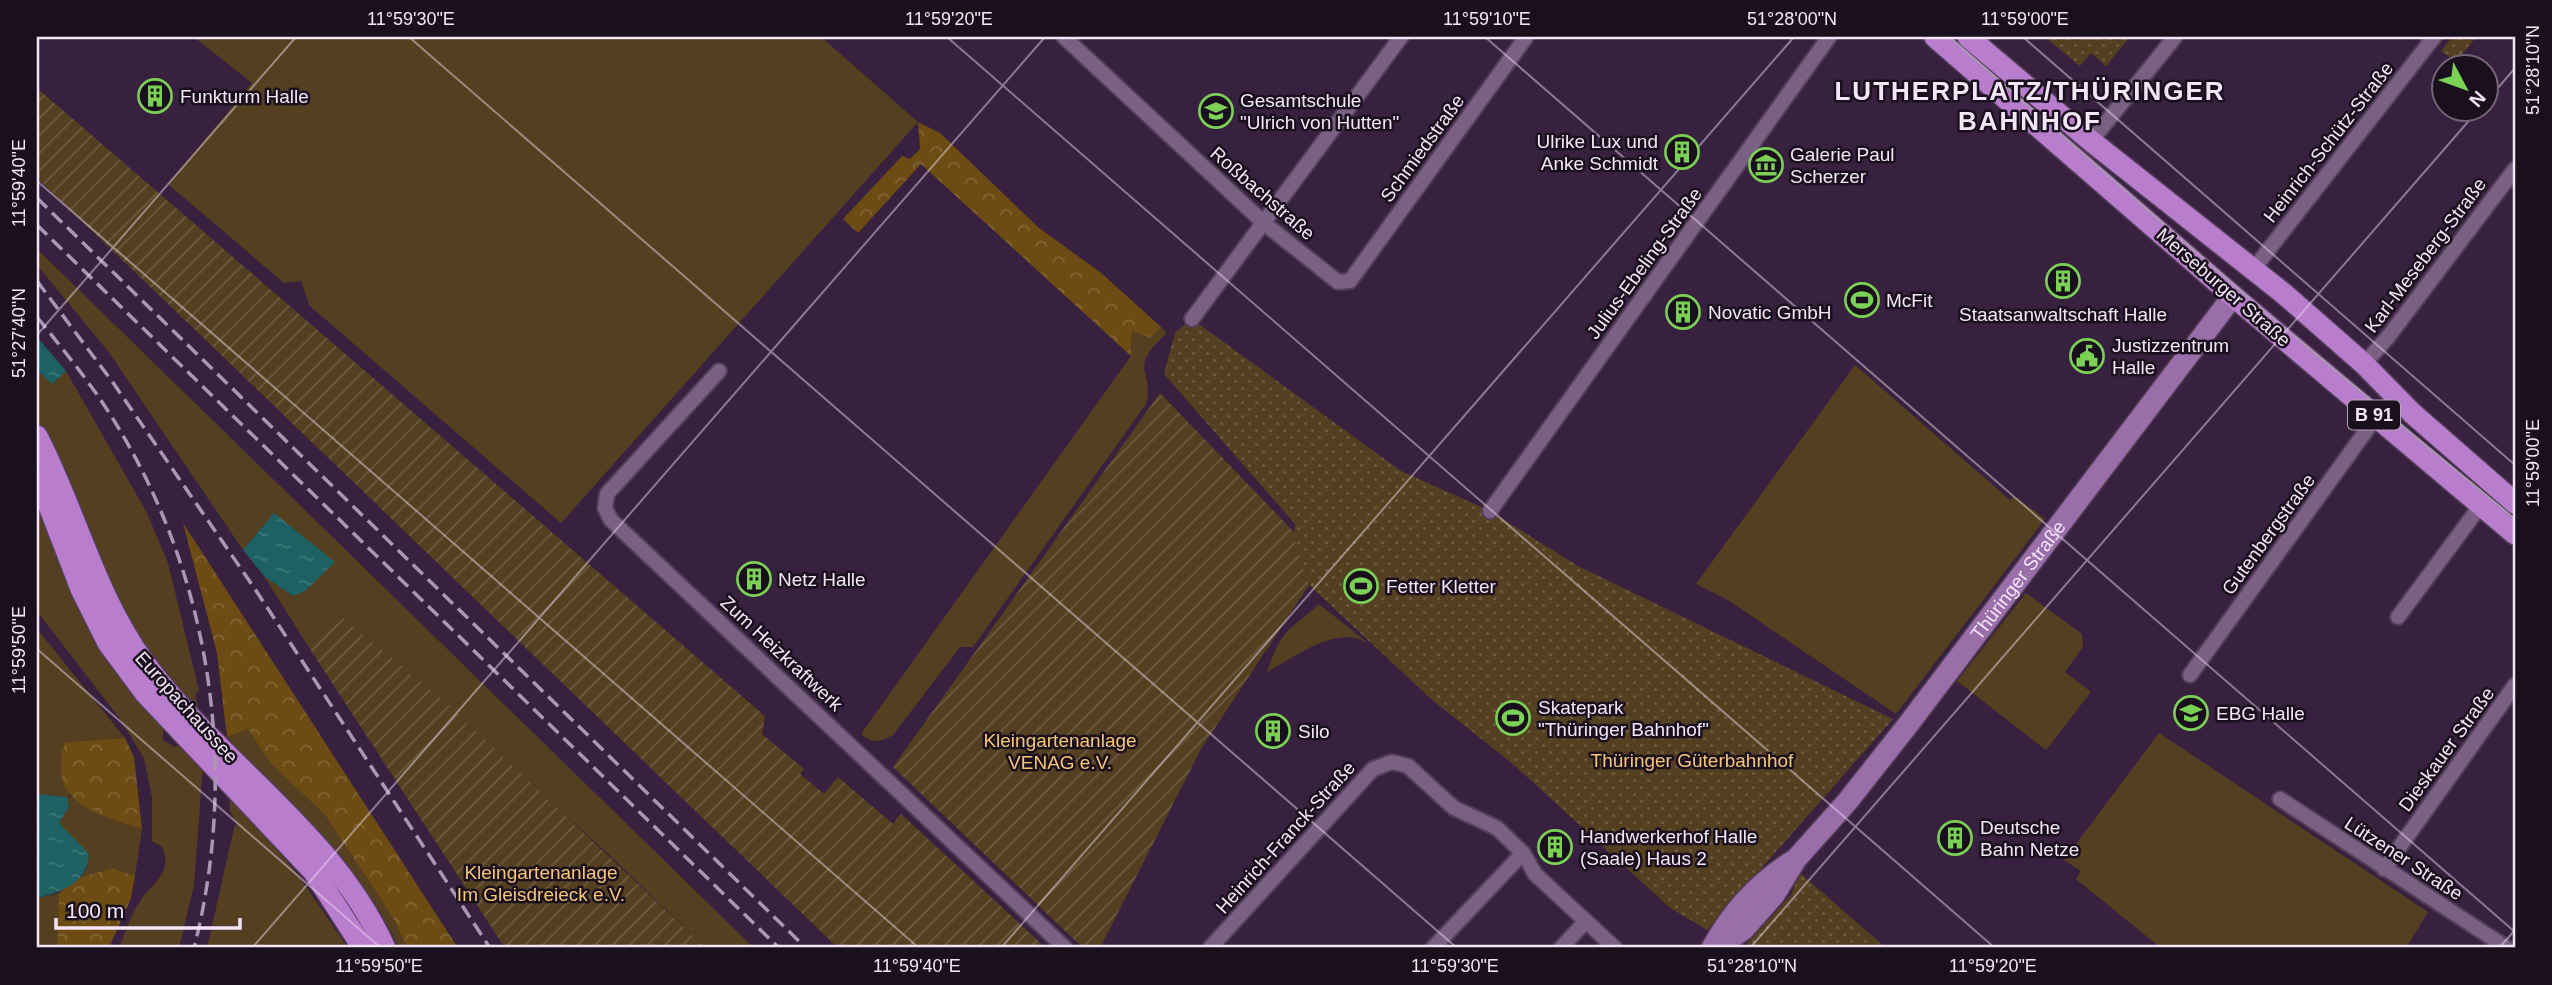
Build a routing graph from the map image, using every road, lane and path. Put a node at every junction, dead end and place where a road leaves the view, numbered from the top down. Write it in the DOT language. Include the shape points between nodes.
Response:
graph roads {
  1 [pos="1064,37"];
  2 [pos="1401,37"];
  3 [pos="1527,37"];
  4 [pos="1829,37"];
  5 [pos="1935,37"];
  6 [pos="1968,37"];
  7 [pos="2175,37"];
  8 [pos="2434,37"];
  9 [pos="2096,134"];
  10 [pos="2515,169"];
  11 [pos="1265,224"];
  12 [pos="2252,271"];
  13 [pos="1350,281"];
  14 [pos="2233,296"];
  15 [pos="1192,319"];
  16 [pos="2364,364"];
  17 [pos="719,371"];
  18 [pos="2376,417"];
  19 [pos="37,436"];
  20 [pos="37,475"];
  21 [pos="2515,502"];
  22 [pos="2481,505"];
  23 [pos="1490,511"];
  24 [pos="2515,534"];
  25 [pos="2398,617"];
  26 [pos="2190,675"];
  27 [pos="2515,685"];
  28 [pos="2280,799"];
  29 [pos="1523,853"];
  30 [pos="2384,869"];
  31 [pos="1586,921"];
  32 [pos="363,948"];
  33 [pos="385,948"];
  34 [pos="1065,948"];
  35 [pos="1210,948"];
  36 [pos="1433,948"];
  37 [pos="1561,948"];
  38 [pos="1615,948"];
  39 [pos="1714,948"];
  40 [pos="2507,948"];
  1 -- 11 [label="street, Roßbachstraße"];
  2 -- 11 [label="street"];
  3 -- 13 [label="street, Schmiedstraße"];
  4 -- 23 [label="street, Julius-Ebeling-Straße"];
  5 -- 14 [label="main road, Merseburger Straße / B 91"];
  6 -- 9 [label="main road, Merseburger Straße / B 91"];
  7 -- 9 [label="street"];
  8 -- 12 [label="street, Heinrich-Schütz-Straße"];
  9 -- 12 [label="main road, Merseburger Straße / B 91"];
  10 -- 16 [label="street, Karl-Meseberg-Straße"];
  11 -- 13 [label="street, Roßbachstraße" via="1338,282"];
  11 -- 15 [label="street"];
  12 -- 14 [label="main road"];
  12 -- 16 [label="main road, Merseburger Straße / B 91"];
  14 -- 18 [label="main road, Merseburger Straße / B 91"];
  14 -- 39 [label="street, Thüringer Straße" via="1891,747 1796,859 1760,884 1729,918"];
  16 -- 21 [label="main road, Merseburger Straße / B 91" via="2412,413"];
  17 -- 34 [label="street, Zum Heizkraftwerk" via="607,494 611,520"];
  18 -- 22 [label="main road, Merseburger Straße / B 91"];
  18 -- 26 [label="street, Gutenbergstraße"];
  19 -- 33 [label="main road, Europachaussee" via="105,595 130,641 161,683 330,862"];
  20 -- 32 [label="main road, Europachaussee" via="81,589 108,643 145,693 314,872"];
  22 -- 24 [label="main road, Merseburger Straße / B 91"];
  22 -- 25 [label="street"];
  27 -- 30 [label="street, Dieskauer Straße"];
  28 -- 30 [label="street, Lützener Straße"];
  29 -- 31 [label="street, Heinrich-Franck-Straße" via="1535,874"];
  29 -- 35 [label="street, Heinrich-Franck-Straße" via="1489,822 1454,808 1408,766 1384,763 1373,769"];
  29 -- 36 [label="street"];
  30 -- 40 [label="street, Lützener Straße"];
  31 -- 37 [label="street"];
  31 -- 38 [label="street, Heinrich-Franck-Straße"];
}
